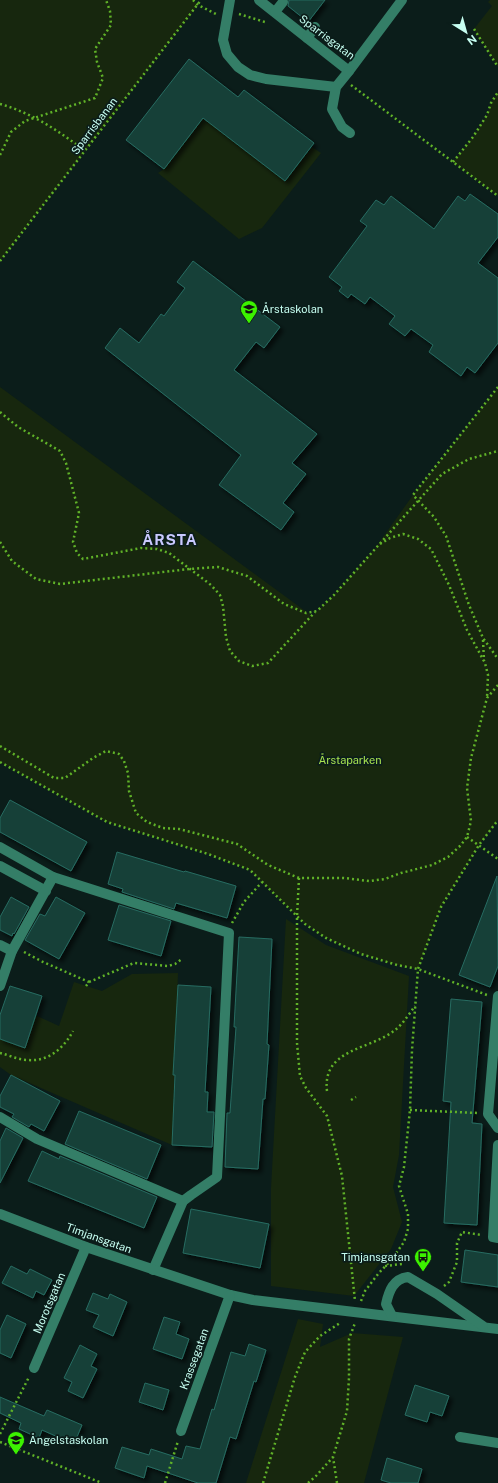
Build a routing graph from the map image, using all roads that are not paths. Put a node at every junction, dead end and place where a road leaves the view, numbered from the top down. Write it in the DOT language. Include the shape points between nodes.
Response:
graph roads {
  1 [pos="230,0"];
  2 [pos="259,0"];
  3 [pos="402,0"];
  4 [pos="283,2"];
  5 [pos="275,12"];
  6 [pos="315,27"];
  7 [pos="307,38"];
  8 [pos="349,70"];
  9 [pos="336,87"];
  10 [pos="350,133"];
  11 [pos="0,847"];
  12 [pos="0,866"];
  13 [pos="53,878"];
  14 [pos="46,892"];
  15 [pos="0,945"];
  16 [pos="13,950"];
  17 [pos="0,986"];
  18 [pos="497,998"];
  19 [pos="493,1114"];
  20 [pos="0,1117"];
  21 [pos="498,1128"];
  22 [pos="498,1145"];
  23 [pos="183,1201"];
  24 [pos="0,1214"];
  25 [pos="496,1237"];
  26 [pos="86,1247"];
  27 [pos="153,1270"];
  28 [pos="230,1296"];
  29 [pos="392,1316"];
  30 [pos="484,1327"];
  31 [pos="498,1329"];
  32 [pos="34,1368"];
  33 [pos="181,1431"];
  34 [pos="460,1437"];
  35 [pos="498,1443"];
  1 -- 9 [label="street" via="223,40 227,54 238,67 250,75 266,79"];
  2 -- 5 [label="street, Sparrisgatan"];
  3 -- 8 [label="street, Sparrisgatan"];
  4 -- 5 [label="street"];
  5 -- 7 [label="street, Sparrisgatan"];
  6 -- 7 [label="street"];
  7 -- 8 [label="street, Sparrisgatan"];
  8 -- 9 [label="street"];
  9 -- 10 [label="street" via="332,110 342,128"];
  11 -- 13 [label="street"];
  12 -- 14 [label="street"];
  13 -- 14 [label="street"];
  13 -- 23 [label="street" via="229,933 217,1177"];
  14 -- 16 [label="street"];
  15 -- 16 [label="street"];
  16 -- 17 [label="street"];
  18 -- 19 [label="street"];
  19 -- 21 [label="street"];
  20 -- 23 [label="street" via="37,1139"];
  22 -- 25 [label="street"];
  23 -- 27 [label="street"];
  24 -- 26 [label="street, Timjansgatan"];
  26 -- 27 [label="street, Timjansgatan"];
  26 -- 32 [label="street, Morotsgatan"];
  27 -- 28 [label="street, Timjansgatan"];
  28 -- 29 [label="street, Timjansgatan"];
  28 -- 33 [label="street, Krassegatan"];
  29 -- 30 [label="street, Timjansgatan"];
  29 -- 30 [label="street" via="386,1304 391,1287 397,1281 408,1277"];
  30 -- 31 [label="street, Timjansgatan"];
  34 -- 35 [label="street"];
}
